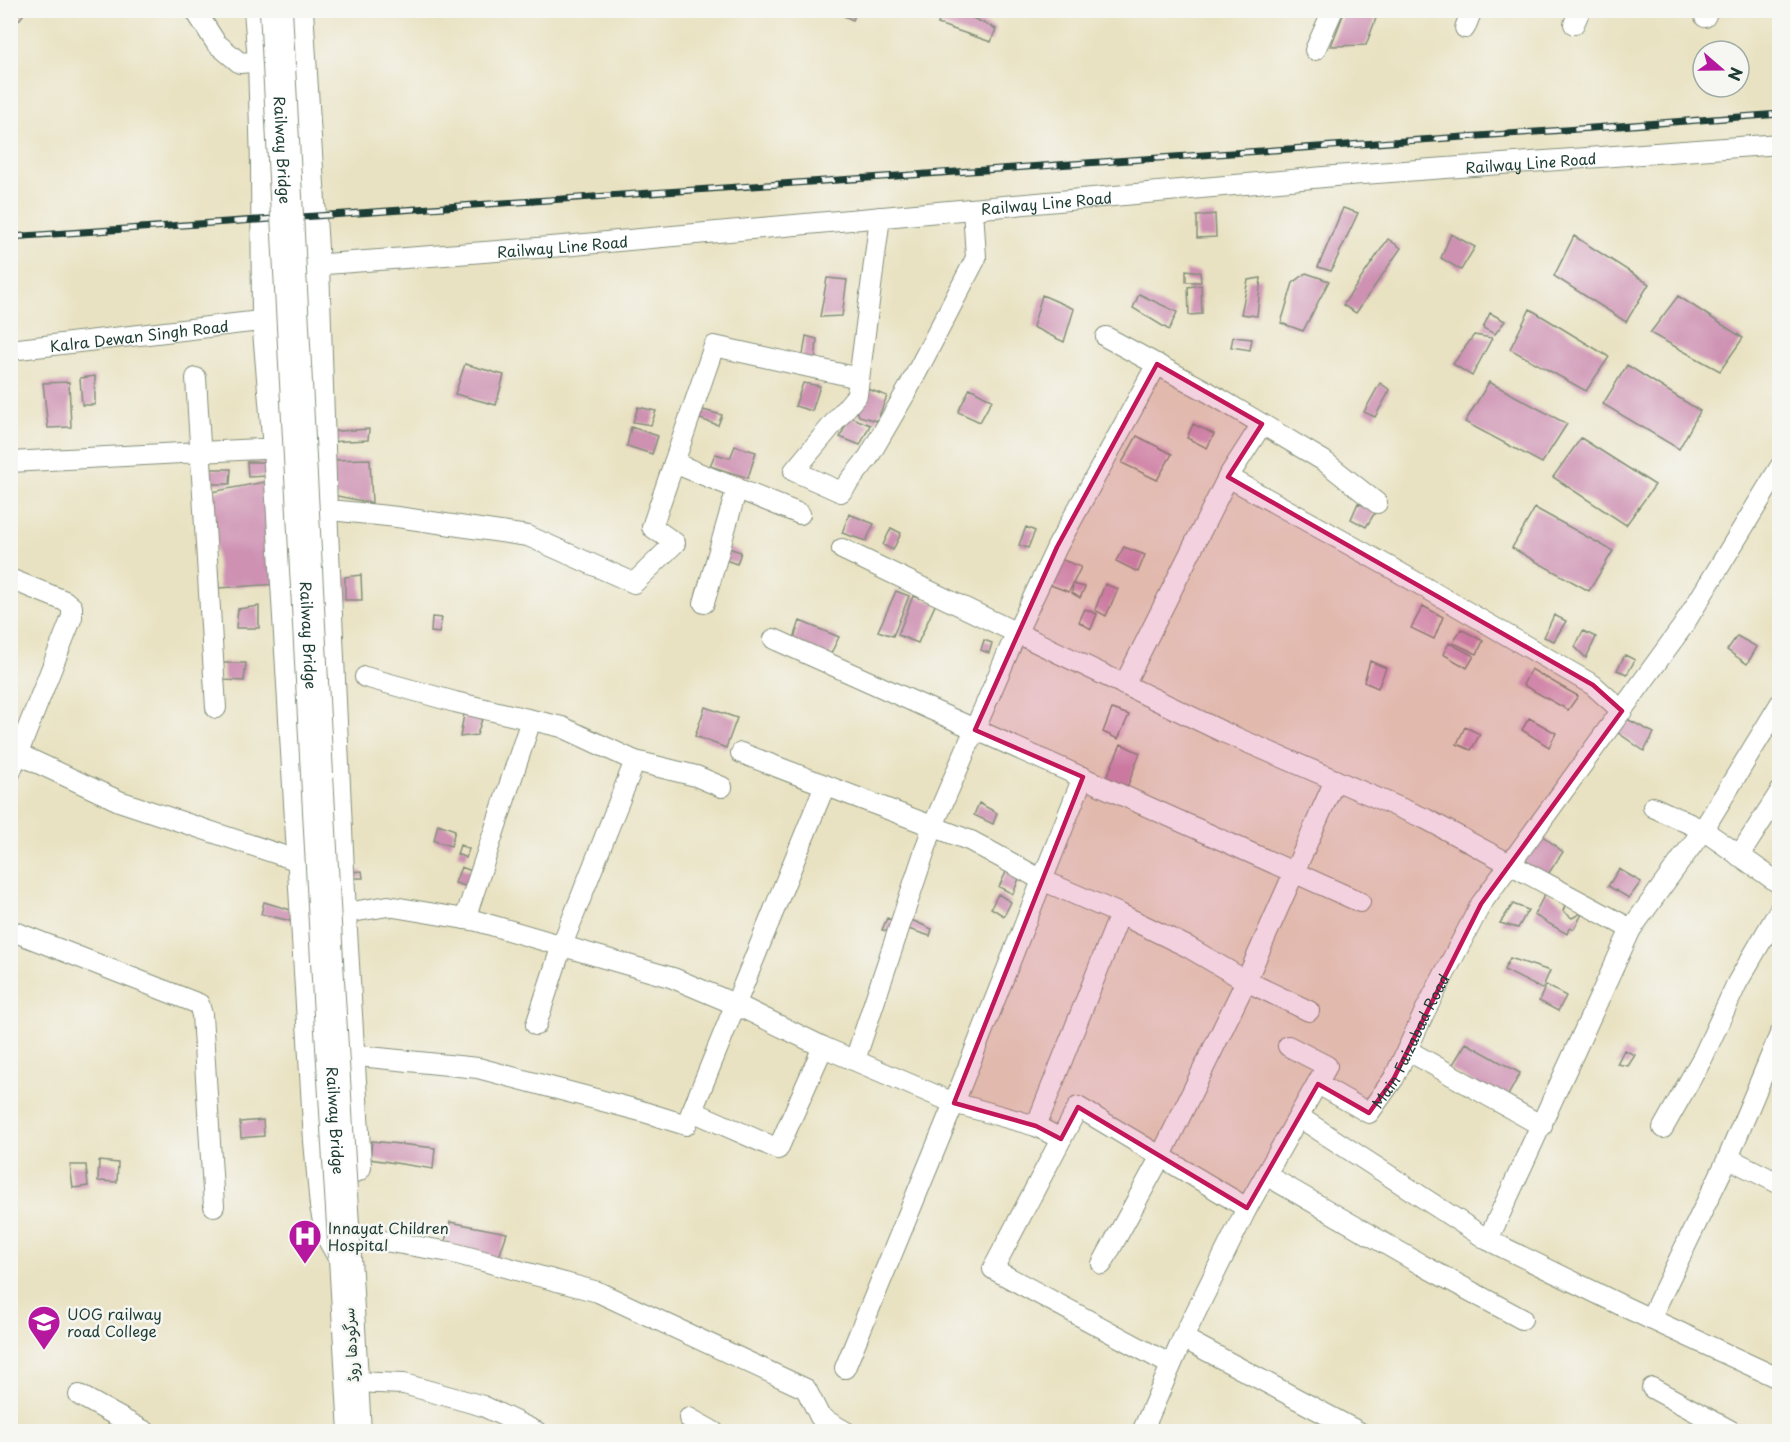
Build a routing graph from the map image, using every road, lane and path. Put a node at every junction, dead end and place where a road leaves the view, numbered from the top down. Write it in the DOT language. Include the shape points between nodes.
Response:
graph roads {
  1 [pos="195,10"];
  2 [pos="260,10"];
  3 [pos="276,10"];
  4 [pos="297,10"];
  5 [pos="1333,10"];
  6 [pos="1315,50"];
  7 [pos="264,61"];
  8 [pos="1779,144"];
  9 [pos="973,209"];
  10 [pos="880,217"];
  11 [pos="313,265"];
  12 [pos="268,320"];
  13 [pos="1106,337"];
  14 [pos="10,350"];
  15 [pos="1157,364"];
  16 [pos="196,378"];
  17 [pos="859,378"];
  18 [pos="1262,424"];
  19 [pos="279,448"];
  20 [pos="200,453"];
  21 [pos="10,462"];
  22 [pos="674,463"];
  23 [pos="1779,467"];
  24 [pos="1228,477"];
  25 [pos="737,488"];
  26 [pos="1377,503"];
  27 [pos="321,508"];
  28 [pos="800,514"];
  29 [pos="842,549"];
  30 [pos="10,579"];
  31 [pos="704,603"];
  32 [pos="1016,634"];
  33 [pos="774,639"];
  34 [pos="365,677"];
  35 [pos="1124,685"];
  36 [pos="1779,704"];
  37 [pos="216,708"];
  38 [pos="1622,711"];
  39 [pos="531,720"];
  40 [pos="975,730"];
  41 [pos="15,752"];
  42 [pos="741,753"];
  43 [pos="634,761"];
  44 [pos="10,773"];
  45 [pos="1083,777"];
  46 [pos="1335,780"];
  47 [pos="825,785"];
  48 [pos="722,787"];
  49 [pos="1779,792"];
  50 [pos="1653,807"];
  51 [pos="933,826"];
  52 [pos="1703,830"];
  53 [pos="1739,856"];
  54 [pos="302,862"];
  55 [pos="1511,864"];
  56 [pos="1294,873"];
  57 [pos="1042,880"];
  58 [pos="1779,884"];
  59 [pos="1360,902"];
  60 [pos="1779,909"];
  61 [pos="340,914"];
  62 [pos="1120,914"];
  63 [pos="465,919"];
  64 [pos="1631,929"];
  65 [pos="10,930"];
  66 [pos="562,945"];
  67 [pos="1246,981"];
  68 [pos="737,1005"];
  69 [pos="1309,1011"];
  70 [pos="536,1025"];
  71 [pos="1779,1034"];
  72 [pos="1288,1046"];
  73 [pos="823,1047"];
  74 [pos="1407,1050"];
  75 [pos="349,1055"];
  76 [pos="855,1060"];
  77 [pos="1317,1084"];
  78 [pos="954,1103"];
  79 [pos="692,1111"];
  80 [pos="1299,1117"];
  81 [pos="1036,1126"];
  82 [pos="1542,1126"];
  83 [pos="1663,1128"];
  84 [pos="1061,1139"];
  85 [pos="1161,1156"];
  86 [pos="1728,1158"];
  87 [pos="1266,1175"];
  88 [pos="1779,1184"];
  89 [pos="214,1206"];
  90 [pos="1247,1208"];
  91 [pos="1488,1240"];
  92 [pos="349,1247"];
  93 [pos="1102,1264"];
  94 [pos="1522,1319"];
  95 [pos="1650,1319"];
  96 [pos="1183,1338"];
  97 [pos="1171,1365"];
  98 [pos="845,1368"];
  99 [pos="1779,1378"];
  100 [pos="353,1382"];
  101 [pos="1652,1388"];
  102 [pos="79,1395"];
  103 [pos="689,1418"];
  104 [pos="1149,1429"];
  105 [pos="146,1431"];
  106 [pos="355,1431"];
  107 [pos="537,1431"];
  108 [pos="714,1431"];
  109 [pos="846,1431"];
  110 [pos="1359,1431"];
  111 [pos="1733,1431"];
  1 -- 7 [label="street" via="216,43 240,63"];
  2 -- 7 [label="main road"];
  3 -- 92 [label="main road, Railway Bridge, bridge" via="329,999"];
  4 -- 11 [label="main road"];
  5 -- 6 [label="street"];
  7 -- 12 [label="main road"];
  8 -- 9 [label="street, Railway Line Road" via="1335,176"];
  9 -- 10 [label="street, Railway Line Road"];
  9 -- 17 [label="street" via="976,258 908,389 868,458 842,492 794,471 857,395"];
  10 -- 11 [label="street, Railway Line Road"];
  10 -- 17 [label="street"];
  11 -- 27 [label="main road"];
  12 -- 14 [label="street, Kalra Dewan Singh Road"];
  12 -- 19 [label="main road"];
  13 -- 15 [label="street"];
  15 -- 18 [label="street"];
  15 -- 32 [label="street" via="1057,547"];
  16 -- 20 [label="street"];
  17 -- 22 [label="street" via="714,346"];
  18 -- 24 [label="street"];
  18 -- 26 [label="street" via="1324,460"];
  19 -- 20 [label="street"];
  19 -- 54 [label="main road"];
  20 -- 21 [label="street"];
  20 -- 37 [label="street"];
  22 -- 25 [label="street"];
  22 -- 27 [label="street" via="652,527 675,543 634,583 528,536"];
  23 -- 38 [label="street, Main Faizabad Road" via="1683,626"];
  24 -- 35 [label="street"];
  24 -- 38 [label="street" via="1593,685"];
  25 -- 28 [label="street"];
  25 -- 31 [label="street"];
  27 -- 61 [label="main road"];
  29 -- 32 [label="street"];
  30 -- 41 [label="street" via="72,607 72,617"];
  32 -- 35 [label="street"];
  32 -- 40 [label="street"];
  33 -- 40 [label="street"];
  34 -- 39 [label="street"];
  35 -- 46 [label="street"];
  36 -- 52 [label="street"];
  38 -- 55 [label="street, Main Faizabad Road"];
  39 -- 43 [label="street" via="562,727"];
  39 -- 63 [label="street"];
  40 -- 45 [label="street"];
  40 -- 51 [label="street"];
  41 -- 44 [label="street"];
  41 -- 54 [label="street" via="119,801"];
  42 -- 47 [label="street"];
  43 -- 48 [label="street" via="696,776"];
  43 -- 66 [label="street"];
  45 -- 56 [label="street"];
  45 -- 57 [label="street"];
  46 -- 55 [label="street" via="1426,819"];
  46 -- 56 [label="street"];
  47 -- 51 [label="street"];
  47 -- 68 [label="street"];
  49 -- 53 [label="street"];
  50 -- 52 [label="street"];
  51 -- 57 [label="street" via="970,840"];
  51 -- 76 [label="street"];
  52 -- 53 [label="street"];
  52 -- 64 [label="street"];
  53 -- 58 [label="street"];
  54 -- 92 [label="main road" via="326,1206 332,1235"];
  55 -- 64 [label="street"];
  55 -- 74 [label="street, Main Faizabad Road" via="1481,904"];
  56 -- 59 [label="street"];
  56 -- 67 [label="street"];
  57 -- 62 [label="street"];
  57 -- 78 [label="street"];
  60 -- 83 [label="street"];
  61 -- 63 [label="street" via="388,906"];
  61 -- 75 [label="main road"];
  62 -- 67 [label="street" via="1188,946"];
  62 -- 81 [label="street"];
  63 -- 66 [label="street"];
  64 -- 82 [label="street"];
  65 -- 89 [label="street" via="199,1004"];
  66 -- 68 [label="street" via="674,978"];
  66 -- 70 [label="street"];
  67 -- 69 [label="street"];
  67 -- 85 [label="street"];
  68 -- 73 [label="street"];
  68 -- 79 [label="street"];
  71 -- 86 [label="street"];
  72 -- 77 [label="street" via="1328,1066"];
  73 -- 76 [label="street"];
  73 -- 79 [label="street" via="778,1149"];
  74 -- 77 [label="street, Main Faizabad Road" via="1394,1078 1369,1113"];
  74 -- 82 [label="street"];
  75 -- 79 [label="street" via="478,1068 686,1125"];
  75 -- 92 [label="main road" via="356,1201"];
  76 -- 78 [label="street"];
  77 -- 80 [label="street"];
  78 -- 81 [label="street"];
  78 -- 98 [label="street"];
  80 -- 87 [label="street"];
  80 -- 91 [label="street"];
  81 -- 84 [label="street"];
  82 -- 91 [label="street"];
  84 -- 85 [label="street" via="1078,1107"];
  84 -- 97 [label="street" via="993,1269"];
  85 -- 90 [label="street"];
  85 -- 93 [label="street"];
  86 -- 88 [label="street"];
  86 -- 95 [label="street"];
  87 -- 90 [label="street"];
  87 -- 94 [label="street"];
  90 -- 96 [label="street"];
  91 -- 95 [label="street"];
  92 -- 100 [label="main road, سرگودھا روڈ"];
  92 -- 109 [label="street" via="450,1252 598,1292 806,1389 820,1417"];
  95 -- 99 [label="street"];
  96 -- 97 [label="street"];
  96 -- 110 [label="street"];
  97 -- 104 [label="street"];
  100 -- 106 [label="main road, سرگودھا روڈ"];
  100 -- 107 [label="street" via="404,1384 483,1406"];
  101 -- 111 [label="street"];
  102 -- 105 [label="street"];
  103 -- 108 [label="street"];
}
